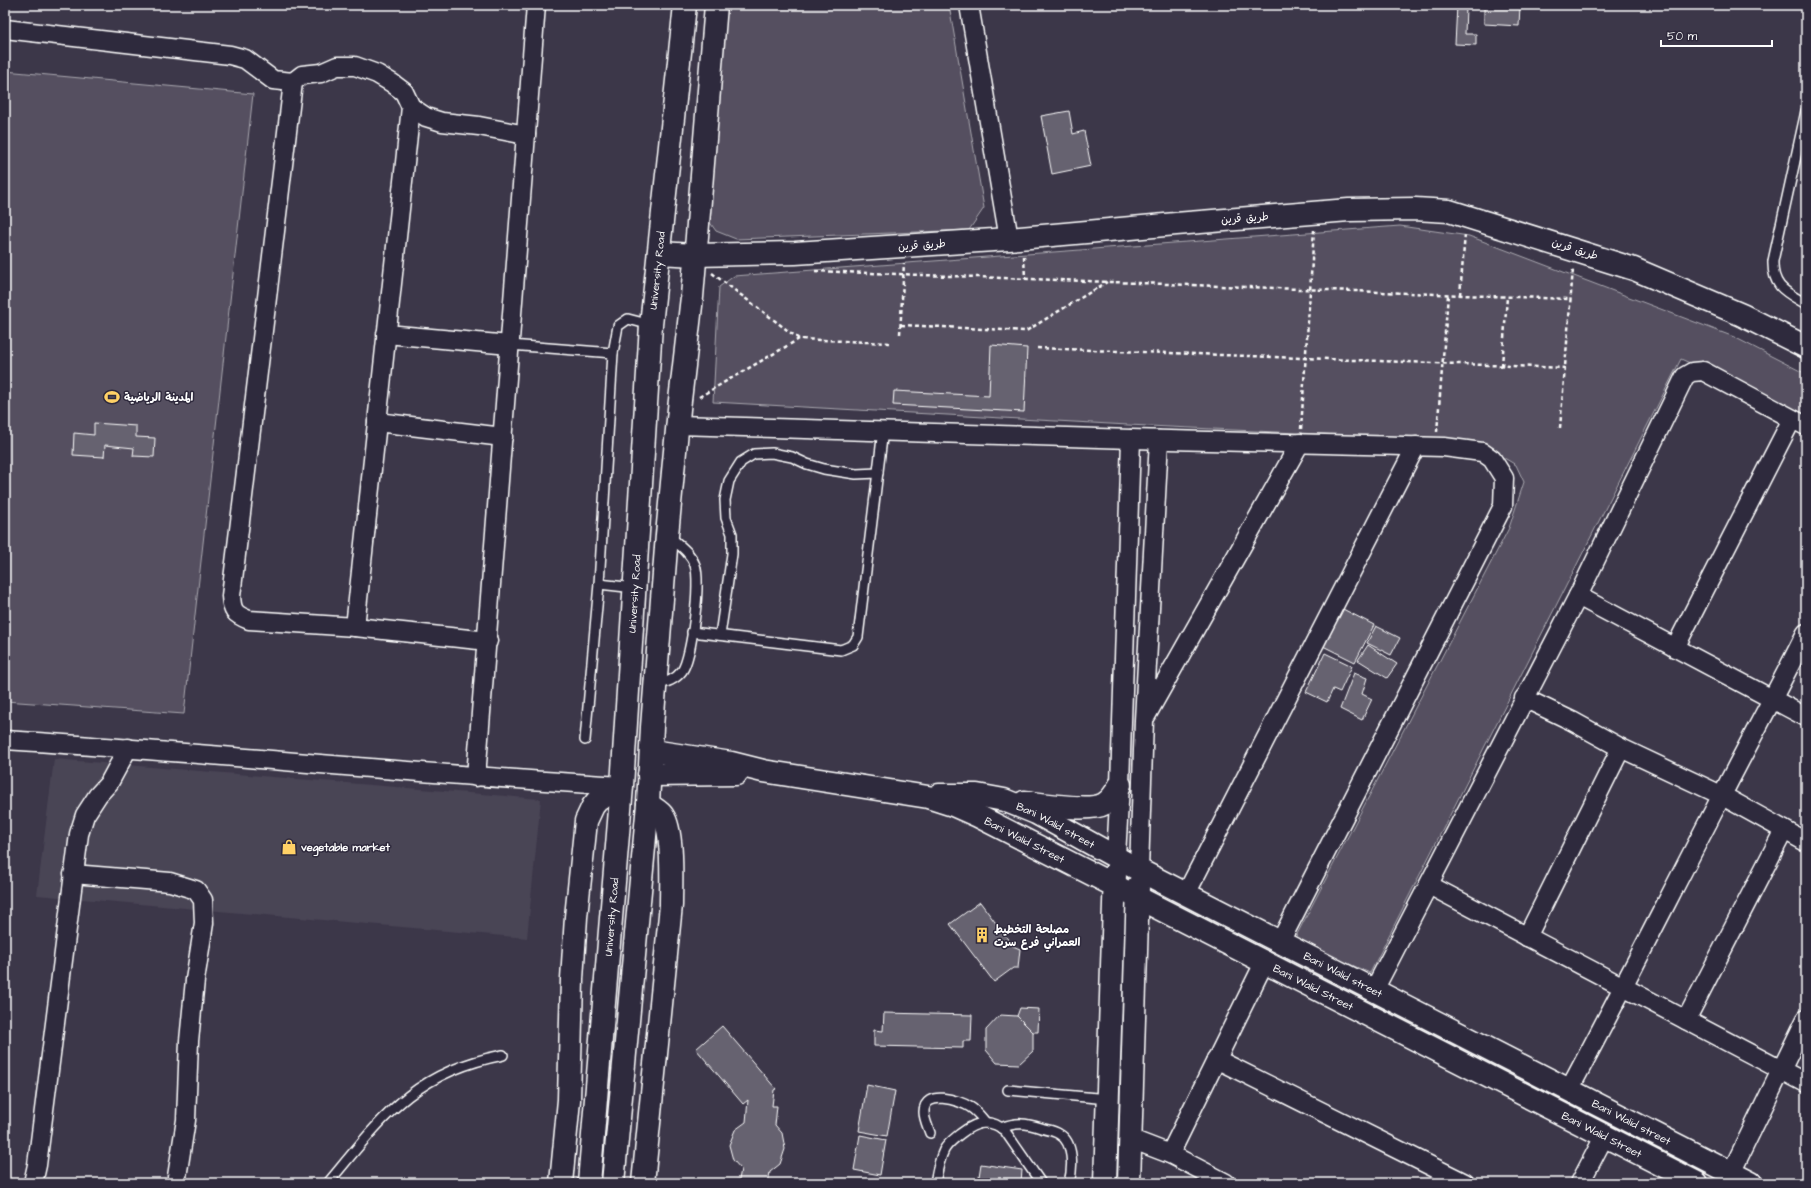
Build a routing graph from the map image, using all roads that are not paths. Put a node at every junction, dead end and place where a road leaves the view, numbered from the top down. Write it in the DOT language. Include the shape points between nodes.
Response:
graph roads {
  1 [pos="536,5"];
  2 [pos="685,5"];
  3 [pos="716,5"];
  4 [pos="969,5"];
  5 [pos="5,29"];
  6 [pos="293,82"];
  7 [pos="411,106"];
  8 [pos="1806,111"];
  9 [pos="526,135"];
  10 [pos="1016,239"];
  11 [pos="659,253"];
  12 [pos="694,261"];
  13 [pos="1806,304"];
  14 [pos="651,325"];
  15 [pos="386,334"];
  16 [pos="510,345"];
  17 [pos="1806,347"];
  18 [pos="613,353"];
  19 [pos="678,417"];
  20 [pos="377,422"];
  21 [pos="1799,423"];
  22 [pos="883,430"];
  23 [pos="503,436"];
  24 [pos="1131,439"];
  25 [pos="1159,440"];
  26 [pos="1300,443"];
  27 [pos="1416,446"];
  28 [pos="878,473"];
  29 [pos="667,535"];
  30 [pos="599,584"];
  31 [pos="635,588"];
  32 [pos="1578,596"];
  33 [pos="355,627"];
  34 [pos="692,632"];
  35 [pos="1806,633"];
  36 [pos="720,635"];
  37 [pos="488,641"];
  38 [pos="1675,648"];
  39 [pos="656,685"];
  40 [pos="1524,698"];
  41 [pos="1773,699"];
  42 [pos="1806,717"];
  43 [pos="1144,720"];
  44 [pos="5,740"];
  45 [pos="585,740"];
  46 [pos="128,748"];
  47 [pos="1621,748"];
  48 [pos="652,751"];
  49 [pos="763,771"];
  50 [pos="476,777"];
  51 [pos="1120,785"];
  52 [pos="622,789"];
  53 [pos="648,791"];
  54 [pos="1722,795"];
  55 [pos="928,797"];
  56 [pos="1004,800"];
  57 [pos="1784,830"];
  58 [pos="1806,842"];
  59 [pos="1116,856"];
  60 [pos="1140,870"];
  61 [pos="73,874"];
  62 [pos="1429,885"];
  63 [pos="1115,887"];
  64 [pos="1186,894"];
  65 [pos="1138,898"];
  66 [pos="1527,937"];
  67 [pos="1280,942"];
  68 [pos="1264,963"];
  69 [pos="1624,987"];
  70 [pos="1374,990"];
  71 [pos="1806,1019"];
  72 [pos="1686,1020"];
  73 [pos="503,1055"];
  74 [pos="1216,1059"];
  75 [pos="1781,1070"];
  76 [pos="1806,1083"];
  77 [pos="1008,1090"];
  78 [pos="1569,1090"];
  79 [pos="1108,1100"];
  80 [pos="986,1123"];
  81 [pos="1002,1128"];
  82 [pos="930,1133"];
  83 [pos="1605,1135"];
  84 [pos="1131,1139"];
  85 [pos="1170,1154"];
  86 [pos="1731,1173"];
  87 [pos="33,1183"];
  88 [pos="176,1183"];
  89 [pos="328,1183"];
  90 [pos="561,1183"];
  91 [pos="589,1183"];
  92 [pos="613,1183"];
  93 [pos="643,1183"];
  94 [pos="935,1183"];
  95 [pos="1041,1183"];
  96 [pos="1069,1183"];
  97 [pos="1105,1183"];
  98 [pos="1129,1183"];
  99 [pos="1226,1183"];
  100 [pos="1465,1183"];
  101 [pos="1580,1183"];
  102 [pos="1697,1183"];
  103 [pos="1751,1183"];
  1 -- 9 [label="street"];
  2 -- 11 [label="main road, University Road"];
  3 -- 12 [label="main road"];
  4 -- 10 [label="street"];
  5 -- 6 [label="street" via="230,55 245,59 273,80"];
  6 -- 7 [label="street" via="302,75 321,73 337,66 355,66 392,83 404,92"];
  6 -- 33 [label="street" via="232,588 232,608 238,615 249,620"];
  7 -- 9 [label="street" via="426,117 442,122"];
  7 -- 15 [label="street"];
  8 -- 13 [label="lane" via="1773,270 1781,288"];
  9 -- 16 [label="street"];
  10 -- 12 [label="main road, طريق قرين" via="795,252"];
  10 -- 17 [label="main road, طريق قرين" via="1349,210 1449,211 1634,269 1742,315"];
  11 -- 12 [label="main road, طريق قرين"];
  11 -- 14 [label="main road, University Road"];
  12 -- 19 [label="main road"];
  14 -- 18 [label="lane" via="628,319 618,326"];
  14 -- 31 [label="main road, University Road"];
  15 -- 16 [label="street"];
  15 -- 20 [label="street"];
  16 -- 18 [label="lane"];
  16 -- 23 [label="street"];
  18 -- 30 [label="lane"];
  19 -- 22 [label="street"];
  19 -- 29 [label="main road"];
  20 -- 23 [label="street"];
  20 -- 33 [label="street"];
  21 -- 32 [label="street" via="1703,371 1685,376"];
  21 -- 38 [label="street"];
  22 -- 24 [label="street"];
  22 -- 28 [label="lane"];
  23 -- 37 [label="street"];
  24 -- 25 [label="street"];
  24 -- 51 [label="street"];
  25 -- 26 [label="street"];
  25 -- 43 [label="street"];
  26 -- 27 [label="street"];
  26 -- 43 [label="street"];
  27 -- 64 [label="street"];
  27 -- 67 [label="street" via="1482,452 1492,459 1504,478 1503,506"];
  28 -- 36 [label="lane" via="858,637 853,646 841,650"];
  28 -- 36 [label="lane" via="856,474 824,469 792,457 772,454 754,454 742,462 729,481 725,500 726,518 732,534 732,554"];
  29 -- 34 [label="lane" via="688,552 697,572 698,586"];
  29 -- 39 [label="main road"];
  30 -- 31 [label="lane"];
  30 -- 45 [label="lane"];
  31 -- 52 [label="main road, University Road"];
  32 -- 38 [label="street"];
  32 -- 40 [label="street"];
  33 -- 37 [label="street"];
  34 -- 36 [label="lane"];
  34 -- 39 [label="lane" via="689,654 682,670 670,682"];
  35 -- 41 [label="street"];
  37 -- 50 [label="street"];
  38 -- 41 [label="street"];
  39 -- 48 [label="main road"];
  40 -- 47 [label="street"];
  40 -- 62 [label="street"];
  41 -- 42 [label="street"];
  41 -- 54 [label="street"];
  43 -- 60 [label="street"];
  44 -- 46 [label="street"];
  46 -- 50 [label="street"];
  46 -- 61 [label="street" via="109,783 85,815 79,834"];
  47 -- 54 [label="street"];
  47 -- 66 [label="street"];
  48 -- 49 [label="main road" via="731,763"];
  48 -- 53 [label="main road"];
  49 -- 53 [label="main road" via="732,774"];
  49 -- 55 [label="main road"];
  50 -- 52 [label="street"];
  51 -- 56 [label="main road" via="1109,801 1091,808"];
  51 -- 59 [label="street"];
  52 -- 90 [label="main road" via="598,800 586,821 572,978 569,1100"];
  52 -- 91 [label="main road, University Road"];
  53 -- 92 [label="main road"];
  53 -- 93 [label="main road" via="667,824 671,905"];
  54 -- 57 [label="street"];
  54 -- 69 [label="street"];
  55 -- 56 [label="main road, Bani Walid street" via="959,794"];
  55 -- 63 [label="main road, Bani Walid Street" via="978,816"];
  56 -- 59 [label="main road, Bani Walid street" via="1036,813"];
  57 -- 58 [label="street"];
  57 -- 72 [label="street"];
  59 -- 60 [label="main road, Bani Walid street"];
  59 -- 63 [label="main road"];
  60 -- 64 [label="main road, Bani Walid street"];
  60 -- 65 [label="main road"];
  61 -- 87 [label="street"];
  61 -- 88 [label="street" via="170,882 196,890 203,900 204,922 189,1040 186,1120"];
  62 -- 66 [label="street"];
  62 -- 70 [label="street"];
  63 -- 65 [label="main road, Bani Walid Street"];
  63 -- 79 [label="main road"];
  64 -- 67 [label="main road, Bani Walid street"];
  65 -- 68 [label="main road, Bani Walid Street"];
  65 -- 84 [label="main road"];
  66 -- 69 [label="street"];
  67 -- 70 [label="main road, Bani Walid street"];
  68 -- 74 [label="street"];
  68 -- 83 [label="main road, Bani Walid Street"];
  69 -- 72 [label="street"];
  69 -- 78 [label="street"];
  70 -- 78 [label="main road, Bani Walid street"];
  71 -- 75 [label="street"];
  72 -- 75 [label="street"];
  73 -- 89 [label="lane" via="455,1068 411,1093 386,1115"];
  74 -- 85 [label="street"];
  74 -- 100 [label="street"];
  75 -- 76 [label="street"];
  75 -- 86 [label="street"];
  77 -- 79 [label="lane"];
  78 -- 86 [label="main road, Bani Walid street"];
  79 -- 97 [label="main road"];
  80 -- 81 [label="lane"];
  80 -- 82 [label="lane" via="969,1107 934,1098 927,1103 924,1110"];
  80 -- 94 [label="lane" via="970,1127 950,1143 942,1156"];
  81 -- 95 [label="lane"];
  81 -- 96 [label="lane" via="1025,1123 1062,1136 1070,1148 1072,1164"];
  83 -- 101 [label="street"];
  83 -- 102 [label="main road, Bani Walid Street"];
  84 -- 85 [label="street"];
  84 -- 98 [label="main road"];
  85 -- 99 [label="street"];
  86 -- 103 [label="main road, Bani Walid street"];
}
